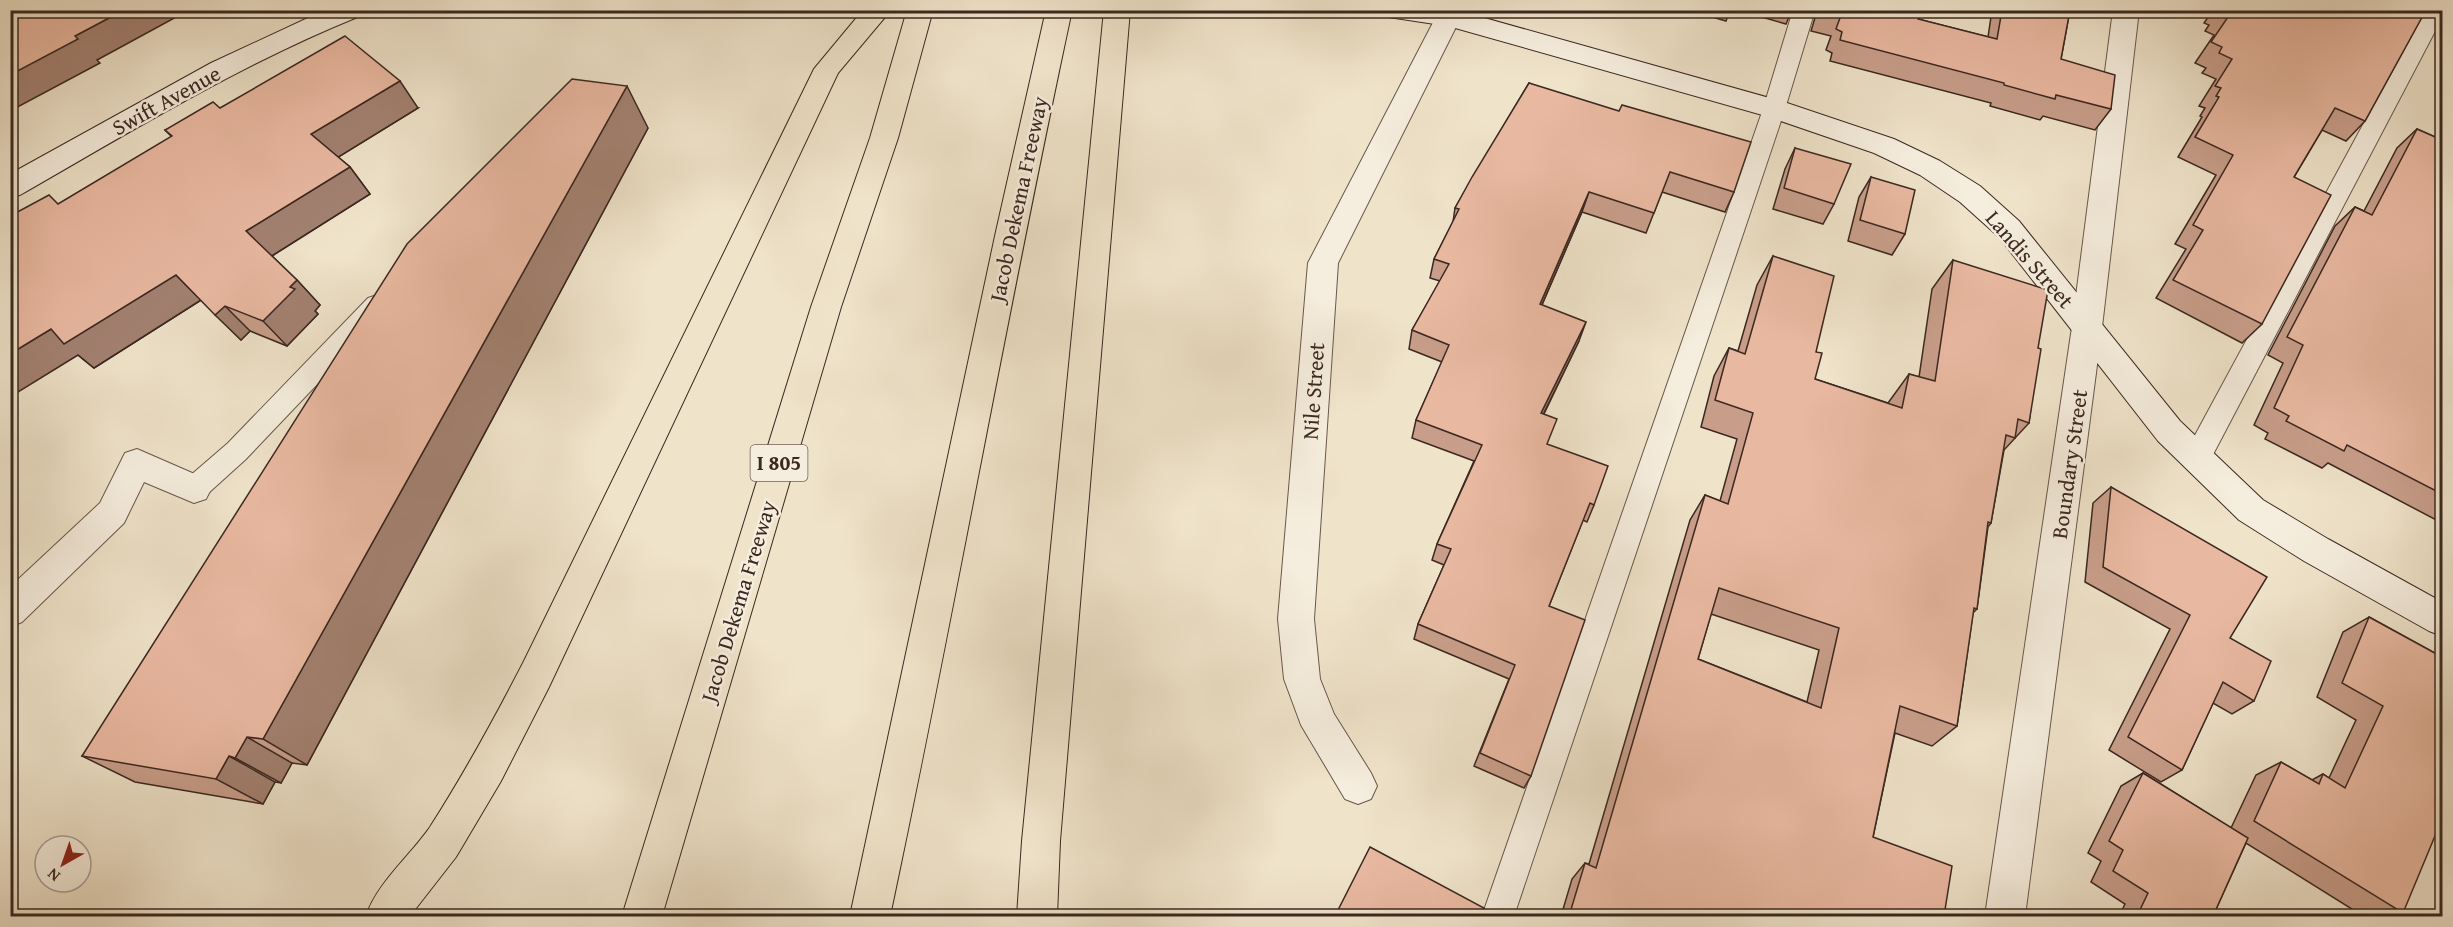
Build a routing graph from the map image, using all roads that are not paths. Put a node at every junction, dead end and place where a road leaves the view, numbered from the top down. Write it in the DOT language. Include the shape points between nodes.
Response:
graph roads {
  1 [pos="351,10"];
  2 [pos="878,10"];
  3 [pos="920,10"];
  4 [pos="1059,10"];
  5 [pos="1117,10"];
  6 [pos="1391,10"];
  7 [pos="1804,10"];
  8 [pos="2126,10"];
  9 [pos="2436,10"];
  10 [pos="1450,14"];
  11 [pos="310,19"];
  12 [pos="1774,109"];
  13 [pos="10,187"];
  14 [pos="393,289"];
  15 [pos="2087,327"];
  16 [pos="2197,458"];
  17 [pos="194,489"];
  18 [pos="10,611"];
  19 [pos="2442,620"];
  20 [pos="1358,786"];
  21 [pos="386,916"];
  22 [pos="642,916"];
  23 [pos="870,916"];
  24 [pos="1037,916"];
  25 [pos="1498,916"];
  26 [pos="2005,916"];
  1 -- 11 [label="street"];
  2 -- 21 [label="highway" via="827,69 488,768 442,843"];
  3 -- 22 [label="highway, Jacob Dekema Freeway / I 805" via="884,138 826,307"];
  4 -- 23 [label="highway, Jacob Dekema Freeway"];
  5 -- 24 [label="highway"];
  6 -- 10 [label="street, Landis Street"];
  7 -- 12 [label="lane"];
  8 -- 15 [label="street, Boundary Street"];
  9 -- 16 [label="lane"];
  10 -- 12 [label="street, Landis Street"];
  10 -- 20 [label="street, Nile Street" via="1323,263 1296,619 1302,680 1320,725"];
  11 -- 13 [label="street, Swift Avenue"];
  12 -- 15 [label="street, Landis Street" via="1884,146 1930,168 1970,194 2009,229"];
  12 -- 25 [label="lane"];
  14 -- 17 [label="lane" via="237,451"];
  15 -- 16 [label="street, Landis Street" via="2169,431"];
  15 -- 26 [label="street, Boundary Street"];
  16 -- 19 [label="street, Landis Street" via="2252,510"];
  17 -- 18 [label="street" via="137,463 112,513"];
}
